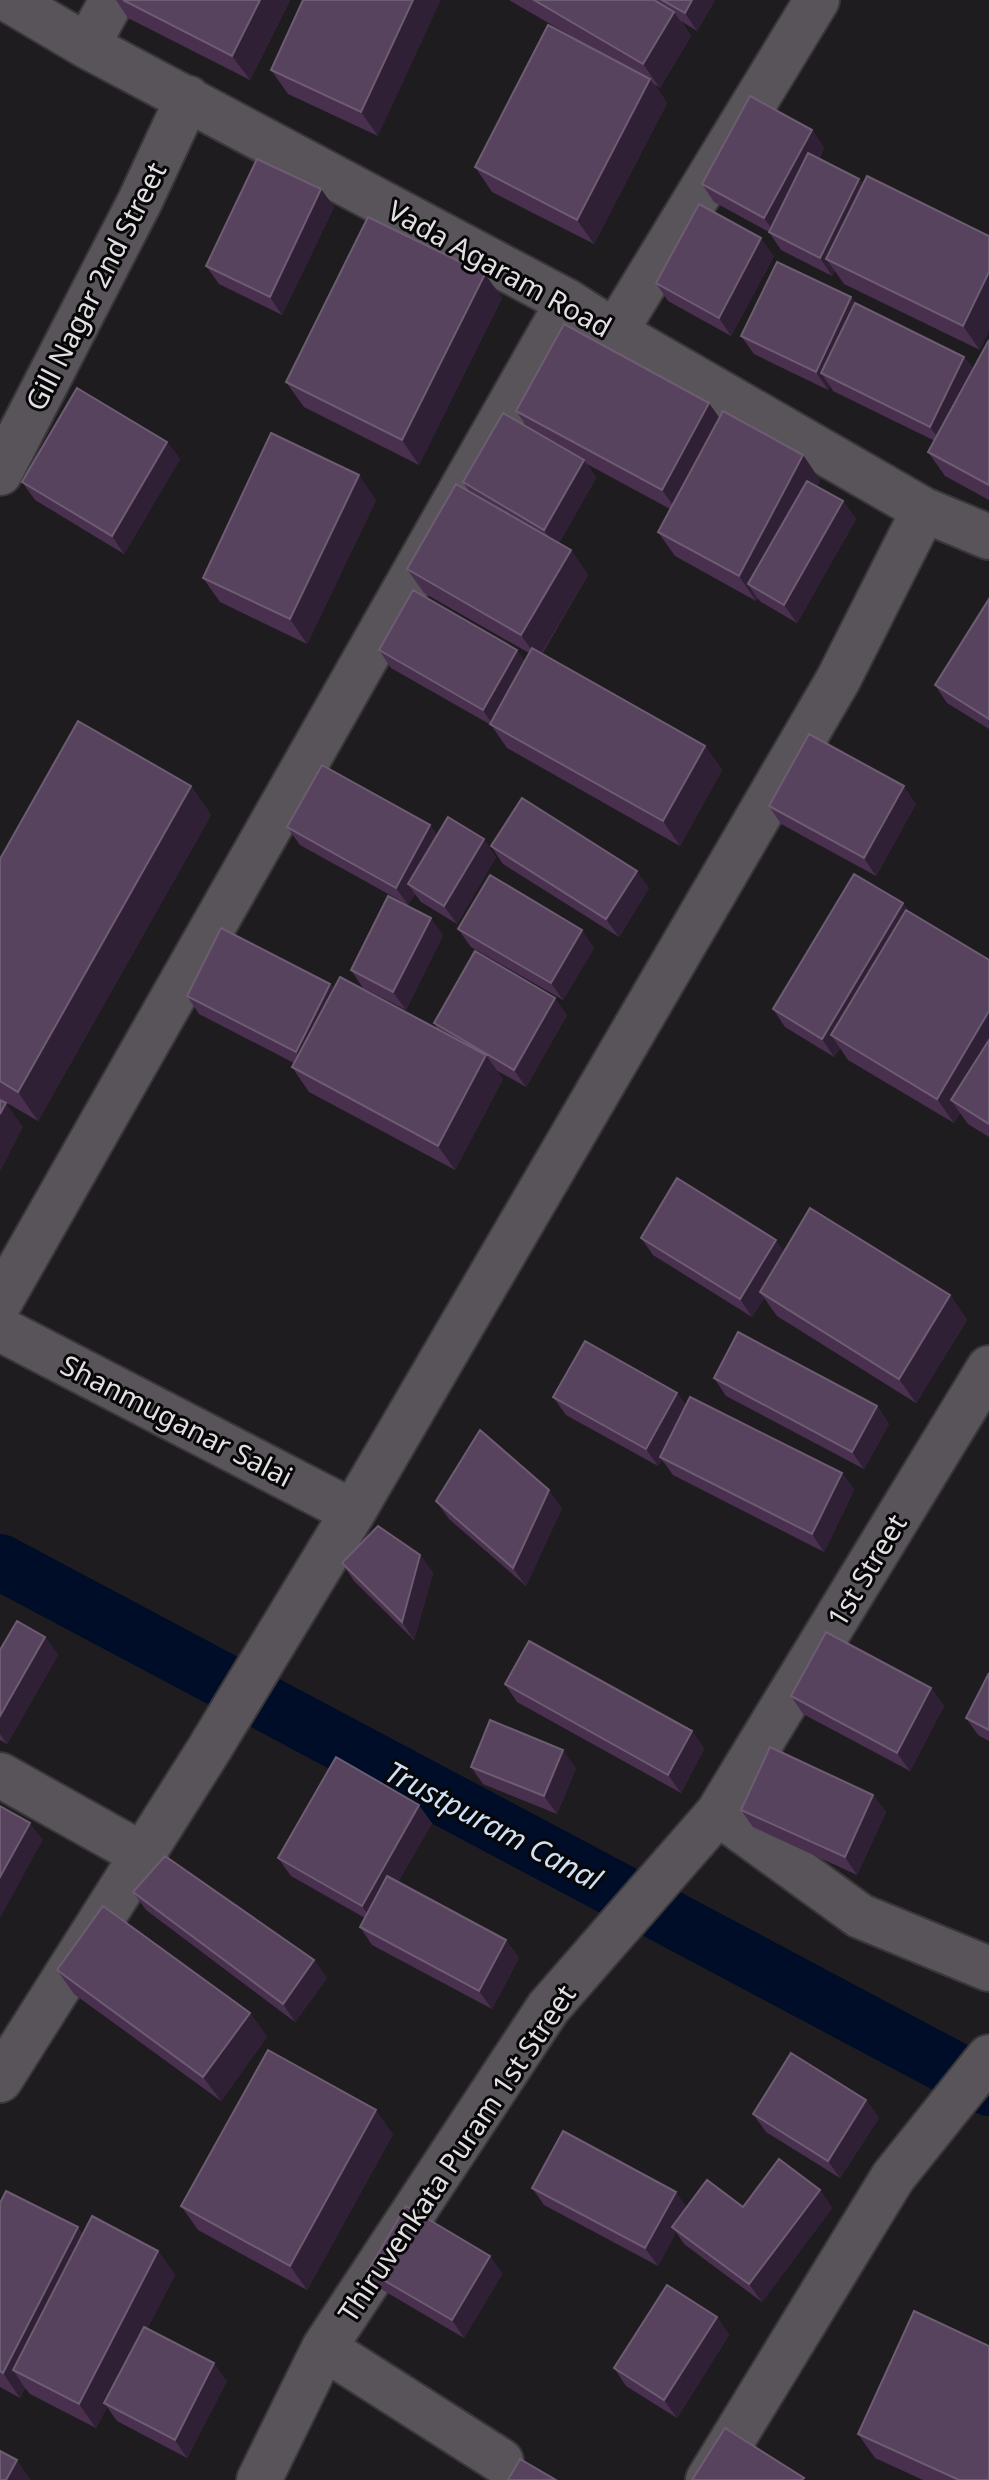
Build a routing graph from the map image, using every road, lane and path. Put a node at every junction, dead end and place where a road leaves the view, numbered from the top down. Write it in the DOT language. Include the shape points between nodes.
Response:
graph roads {
  1 [pos="9,0"];
  2 [pos="112,0"];
  3 [pos="817,0"];
  4 [pos="87,46"];
  5 [pos="188,98"];
  6 [pos="568,302"];
  7 [pos="615,332"];
  8 [pos="0,473"];
  9 [pos="924,510"];
  10 [pos="989,537"];
  11 [pos="0,1302"];
  12 [pos="0,1329"];
  13 [pos="989,1368"];
  14 [pos="353,1512"];
  15 [pos="0,1775"];
  16 [pos="718,1813"];
  17 [pos="143,1855"];
  18 [pos="989,1969"];
  19 [pos="989,2057"];
  20 [pos="0,2080"];
  21 [pos="324,2348"];
  22 [pos="501,2461"];
  23 [pos="259,2480"];
  24 [pos="708,2480"];
  1 -- 4 [label="street, Vada Agaram Road"];
  2 -- 4 [label="street"];
  3 -- 7 [label="street"];
  4 -- 5 [label="street, Vada Agaram Road"];
  5 -- 6 [label="street, Vada Agaram Road"];
  5 -- 8 [label="street, Gill Nagar 2nd Street"];
  6 -- 7 [label="street, Vada Agaram Road"];
  6 -- 11 [label="street"];
  7 -- 9 [label="street, Vada Agaram Road"];
  9 -- 10 [label="street, Vada Agaram Road"];
  9 -- 14 [label="street" via="838,680"];
  12 -- 14 [label="street, Shanmuganar Salai"];
  13 -- 16 [label="street, 1st Street"];
  14 -- 17 [label="street"];
  15 -- 17 [label="street"];
  16 -- 18 [label="street" via="860,1916"];
  16 -- 21 [label="street, Thiruvenkata Puram 1st Street" via="548,2008"];
  17 -- 20 [label="street"];
  19 -- 24 [label="street" via="893,2177"];
  21 -- 22 [label="street"];
  21 -- 23 [label="street, Thiruvenkata Puram 1st Street"];
}
